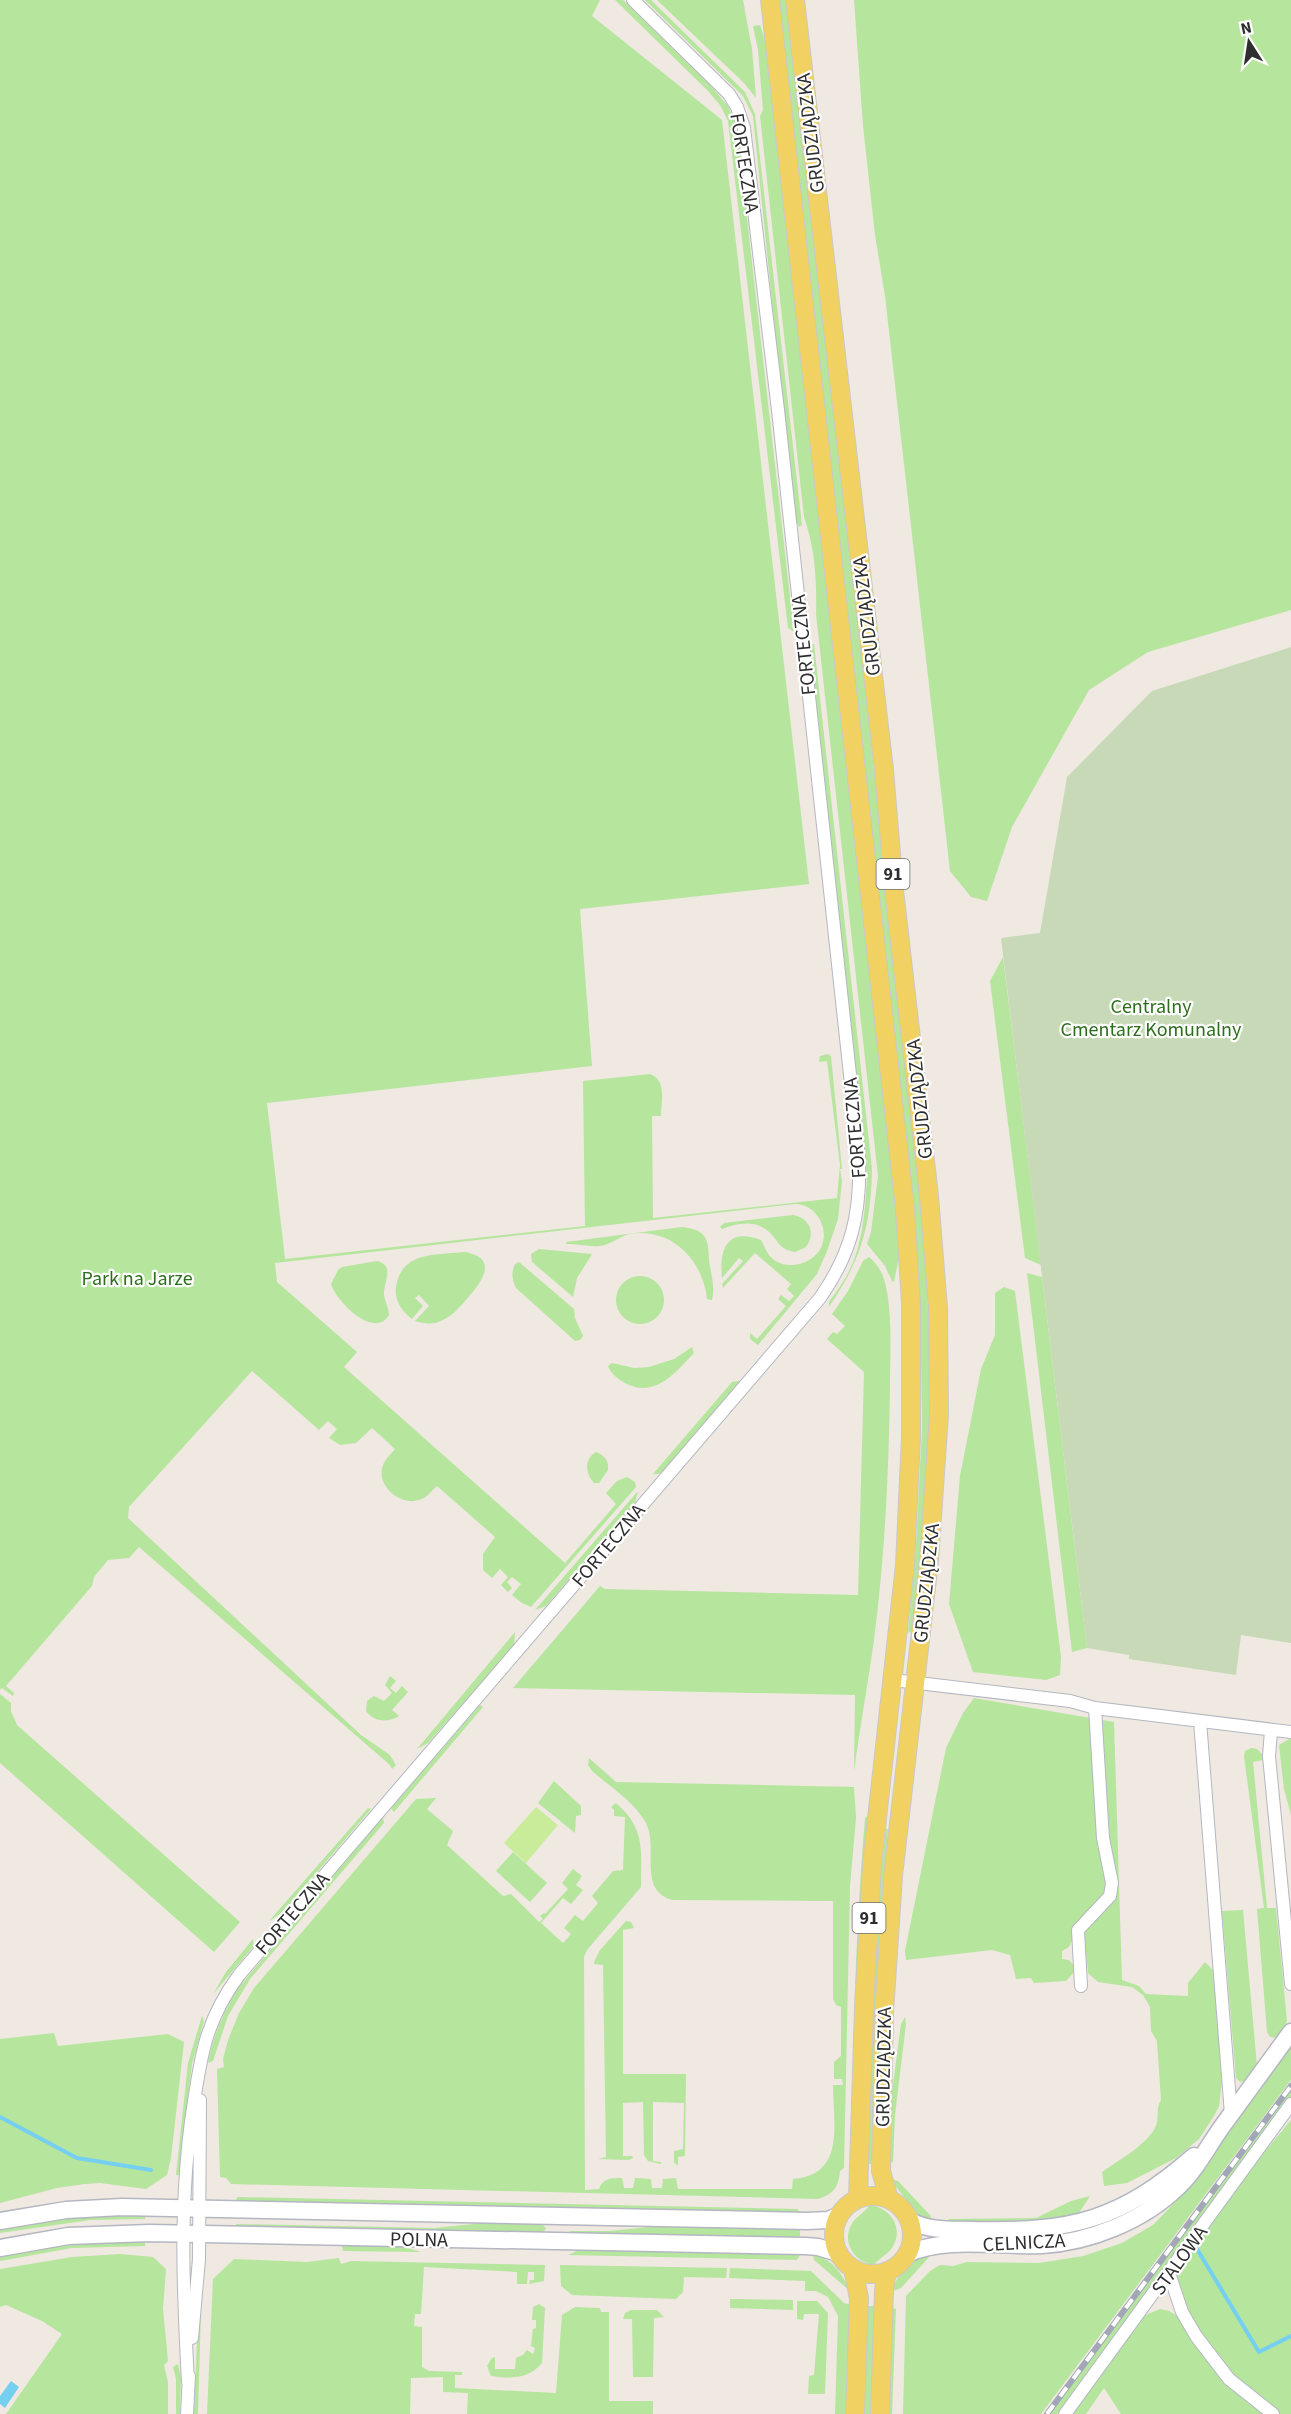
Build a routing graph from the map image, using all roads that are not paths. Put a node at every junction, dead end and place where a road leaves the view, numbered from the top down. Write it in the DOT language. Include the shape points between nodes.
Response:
graph roads {
  1 [pos="633,0"];
  2 [pos="770,0"];
  3 [pos="795,0"];
  4 [pos="893,1680"];
  5 [pos="915,1682"];
  6 [pos="1095,1708"];
  7 [pos="1200,1721"];
  8 [pos="1271,1731"];
  9 [pos="1291,1732"];
  10 [pos="1291,1984"];
  11 [pos="1081,1986"];
  12 [pos="1291,2032"];
  13 [pos="198,2072"];
  14 [pos="1291,2104"];
  15 [pos="1231,2114"];
  16 [pos="1213,2140"];
  17 [pos="858,2198"];
  18 [pos="889,2199"];
  19 [pos="183,2208"];
  20 [pos="200,2209"];
  21 [pos="838,2216"];
  22 [pos="909,2220"];
  23 [pos="0,2221"];
  24 [pos="182,2234"];
  25 [pos="200,2234"];
  26 [pos="0,2247"];
  27 [pos="838,2253"];
  28 [pos="907,2254"];
  29 [pos="853,2269"];
  30 [pos="887,2271"];
  31 [pos="1169,2273"];
  32 [pos="188,2382"];
  33 [pos="187,2414"];
  34 [pos="855,2414"];
  35 [pos="880,2414"];
  36 [pos="1065,2414"];
  37 [pos="1273,2414"];
  1 -- 13 [label="street, FORTECZNA" via="729,94 744,128 857,1135 858,1213 841,1263 820,1298 239,1975 209,2026"];
  2 -- 4 [label="main road, GRUDZIĄDZKA / 91" via="909,1263 911,1437 905,1565"];
  3 -- 5 [label="main road, GRUDZIĄDZKA / 91" via="884,770 938,1308 937,1457"];
  4 -- 5 [label="street"];
  4 -- 17 [label="main road, GRUDZIĄDZKA / 91" via="872,1864"];
  5 -- 6 [label="street" via="1070,1701"];
  5 -- 18 [label="main road, GRUDZIĄDZKA / 91" via="893,1876 884,2013 881,2171"];
  6 -- 7 [label="street"];
  6 -- 11 [label="street" via="1103,1838 1112,1883 1110,1896 1078,1930"];
  7 -- 8 [label="street"];
  7 -- 15 [label="street"];
  8 -- 9 [label="street"];
  8 -- 10 [label="street" via="1269,1756"];
  12 -- 15 [label="street, CELNICZA"];
  13 -- 19 [label="street, FORTECZNA" via="186,2153"];
  13 -- 20 [label="street, FORTECZNA"];
  14 -- 31 [label="street, STALOWA"];
  15 -- 16 [label="street, CELNICZA"];
  16 -- 22 [label="street, CELNICZA" via="1150,2191 1080,2223 1024,2231 930,2228"];
  16 -- 28 [label="street, CELNICZA" via="1180,2186 1155,2206 1112,2229 1045,2244 934,2245"];
  17 -- 18 [label="main road"];
  17 -- 21 [label="main road"];
  18 -- 22 [label="main road"];
  19 -- 20 [label="street, POLNA"];
  19 -- 23 [label="street, POLNA" via="87,2209"];
  19 -- 24 [label="street, FORTECZNA"];
  20 -- 21 [label="street, POLNA" via="807,2221"];
  20 -- 25 [label="street, FORTECZNA"];
  21 -- 27 [label="main road" via="834,2229"];
  22 -- 28 [label="main road" via="912,2232"];
  24 -- 25 [label="street, POLNA"];
  24 -- 26 [label="street, POLNA" via="89,2234"];
  24 -- 32 [label="street, FORTECZNA"];
  25 -- 27 [label="street, POLNA" via="806,2246"];
  25 -- 32 [label="street, FORTECZNA"];
  27 -- 29 [label="main road"];
  28 -- 30 [label="main road"];
  29 -- 30 [label="main road" via="876,2274"];
  29 -- 34 [label="main road" via="859,2298"];
  30 -- 35 [label="main road"];
  31 -- 36 [label="street, STALOWA"];
  31 -- 37 [label="street" via="1182,2312 1196,2336 1229,2379"];
  32 -- 33 [label="street, FORTECZNA"];
}
